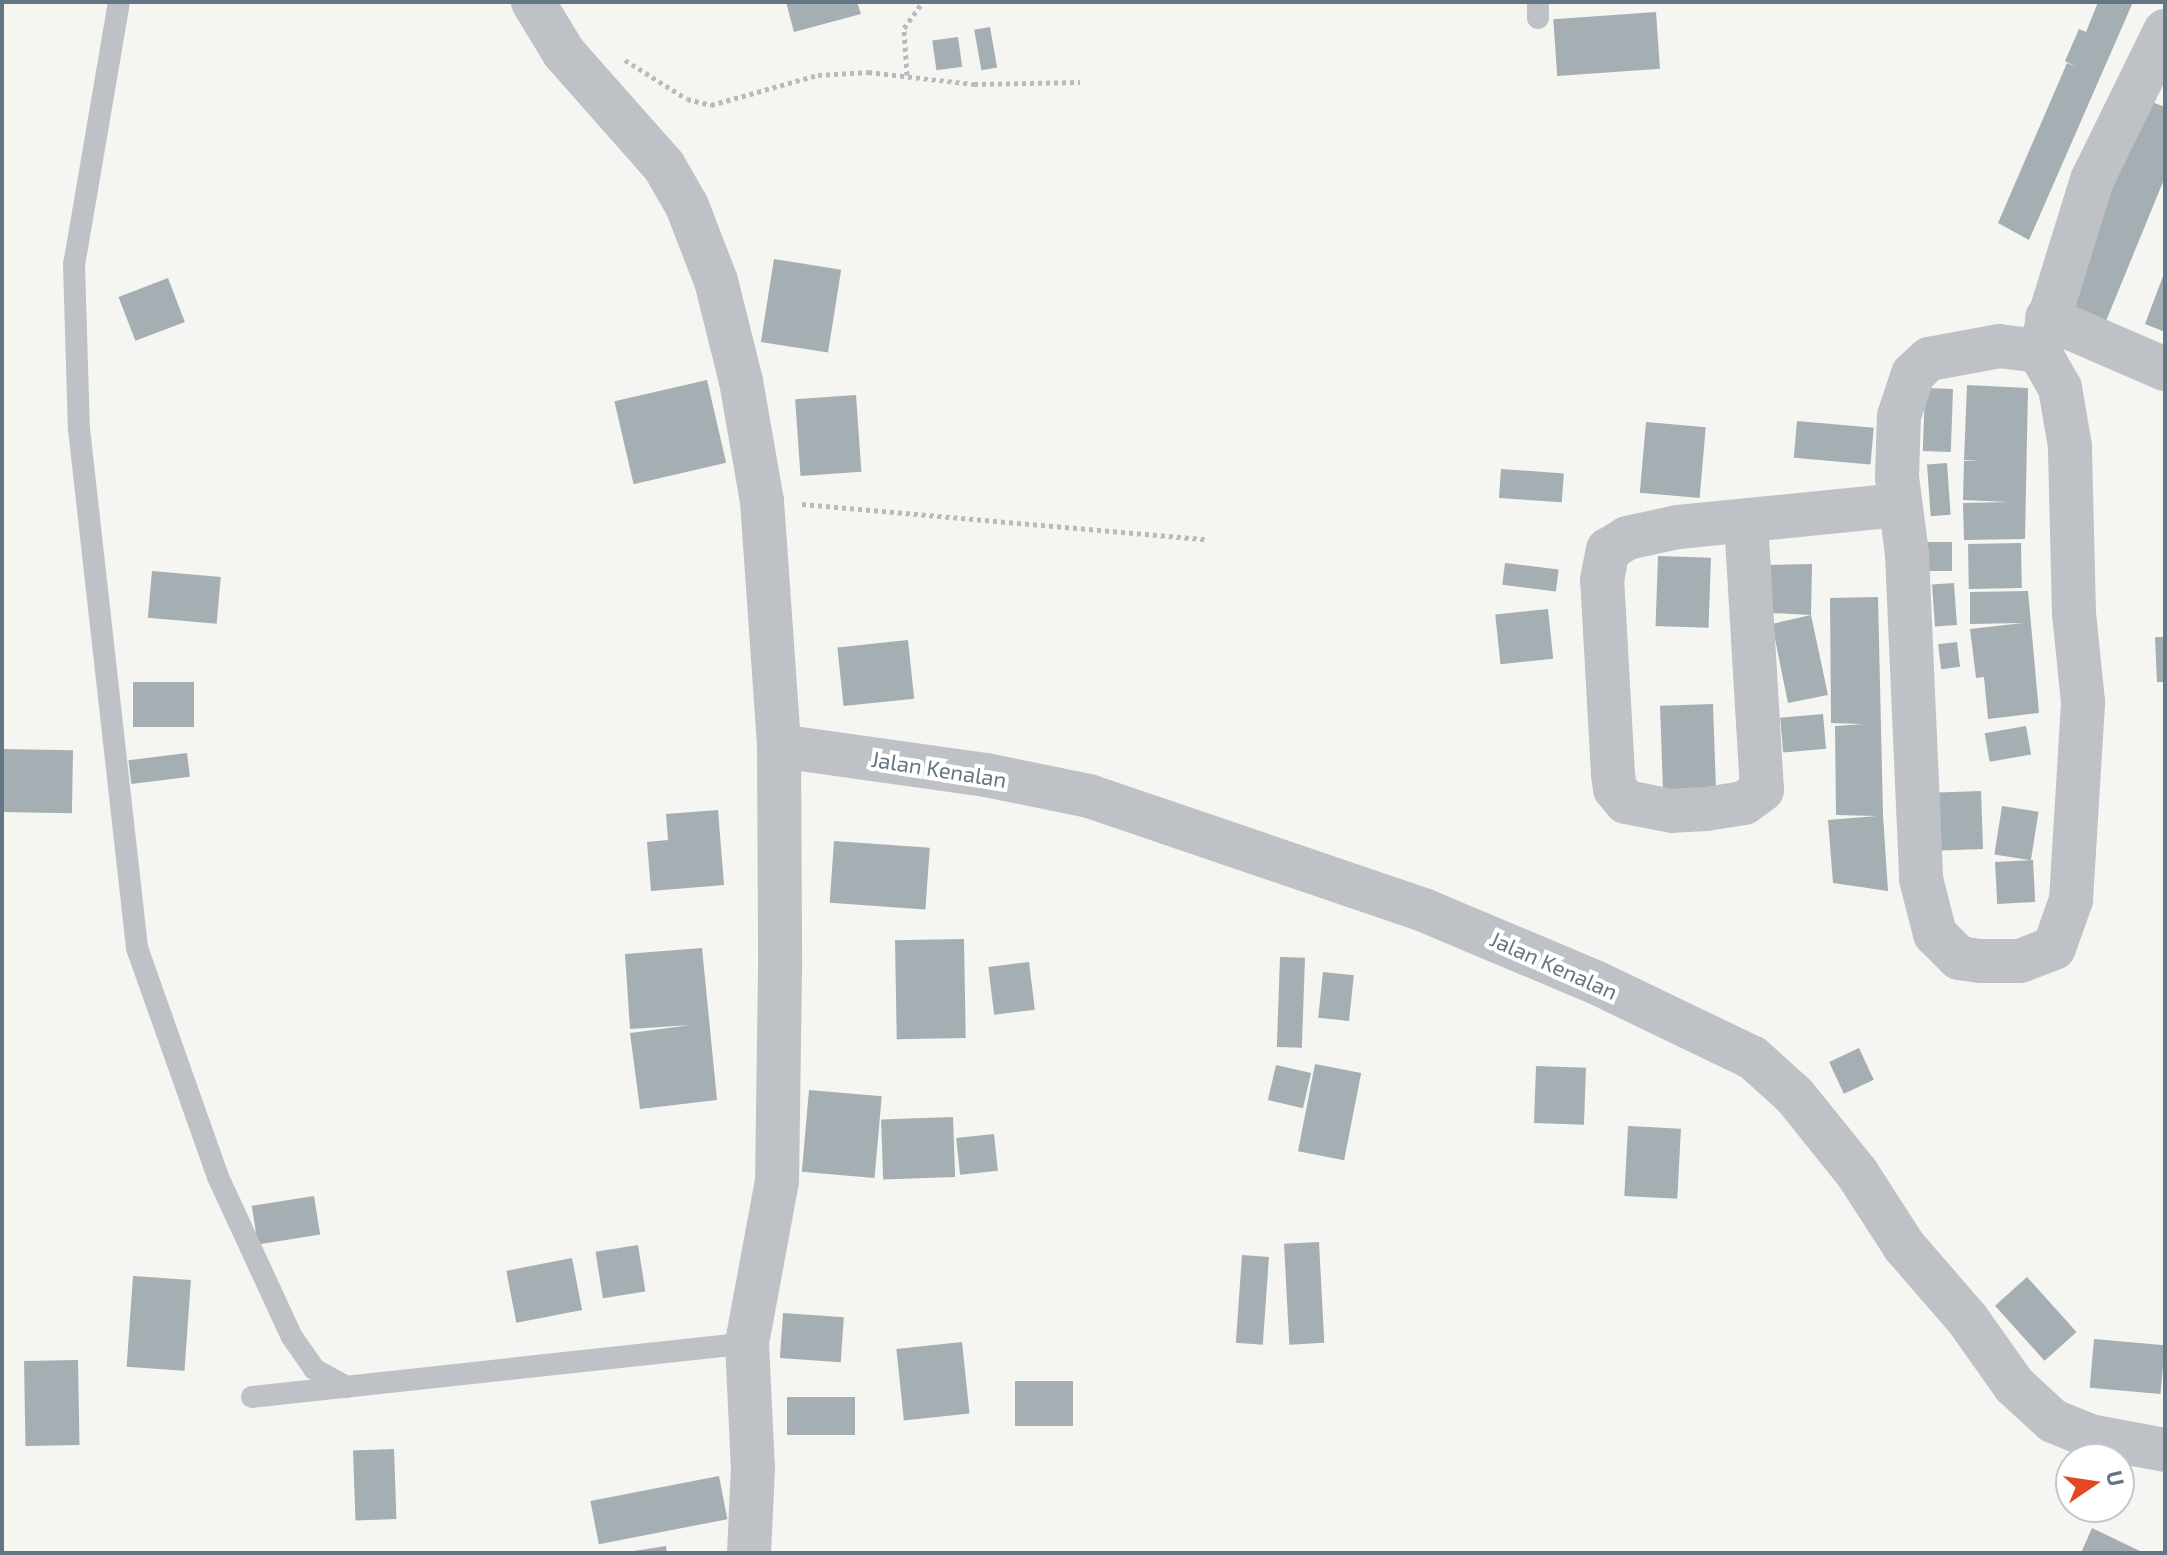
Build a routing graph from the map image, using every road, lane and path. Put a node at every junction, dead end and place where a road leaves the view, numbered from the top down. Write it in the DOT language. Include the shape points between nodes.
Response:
graph roads {
  1 [pos="119,2"];
  2 [pos="533,2"];
  3 [pos="923,2"];
  4 [pos="2164,38"];
  5 [pos="564,53"];
  6 [pos="907,75"];
  7 [pos="1080,82"];
  8 [pos="2043,335"];
  9 [pos="2165,369"];
  10 [pos="762,501"];
  11 [pos="1900,505"];
  12 [pos="1746,521"];
  13 [pos="1205,539"];
  14 [pos="779,746"];
  15 [pos="747,1343"];
  16 [pos="346,1387"];
  17 [pos="252,1397"];
  18 [pos="2165,1450"];
  19 [pos="749,1553"];
  1 -- 16 [label="lane" via="74,264 79,429 137,948 218,1177 292,1337 314,1369"];
  2 -- 5 [label="street"];
  3 -- 6 [label="path" via="904,28"];
  4 -- 8 [label="street" via="2092,180"];
  5 -- 6 [label="path" via="629,61 687,99 711,105 804,77"];
  5 -- 10 [label="street" via="664,166 687,206 731,338"];
  6 -- 7 [label="path" via="974,84"];
  8 -- 9 [label="street"];
  8 -- 11 [label="street" via="1929,359 1913,374 1899,416"];
  8 -- 11 [label="street" via="2070,446 2074,614 2083,702 2071,900 2060,942 2036,958 2004,963 1959,958 1935,934 1930,918 1921,879 1907,554"];
  10 -- 13 [label="path"];
  10 -- 14 [label="street"];
  11 -- 12 [label="street"];
  12 -- 12 [label="street" via="1762,790 1744,803 1707,809 1672,811 1626,802 1615,789 1613,774 1604,560 1616,543 1645,533"];
  14 -- 15 [label="street" via="777,1181"];
  14 -- 18 [label="street, Jalan Kenalan" via="986,775 1089,796 1426,911 1595,982 1753,1058 1795,1096 1857,1173 1904,1246 1968,1320 2014,1385 2053,1421 2090,1436"];
  15 -- 16 [label="lane"];
  15 -- 19 [label="street" via="753,1468"];
  16 -- 17 [label="lane"];
}
